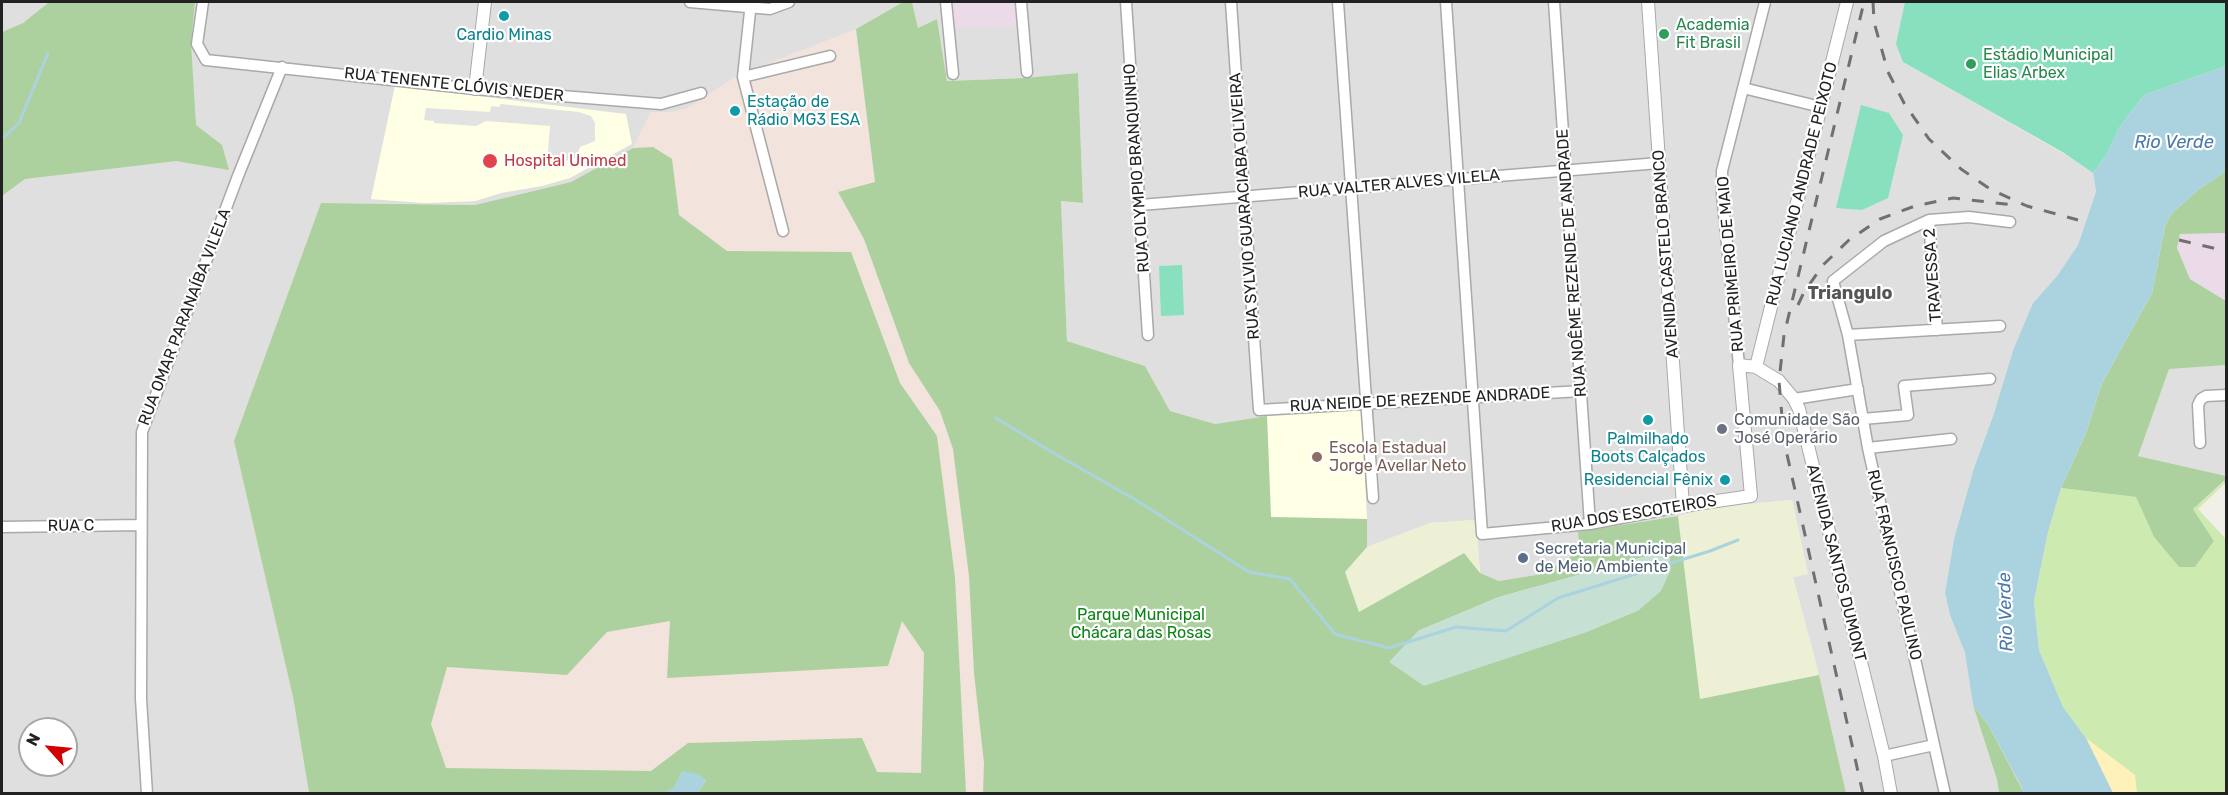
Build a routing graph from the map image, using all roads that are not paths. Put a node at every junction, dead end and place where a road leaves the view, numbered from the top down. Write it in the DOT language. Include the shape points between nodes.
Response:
graph roads {
  1 [pos="203,2"];
  2 [pos="485,2"];
  3 [pos="690,2"];
  4 [pos="789,2"];
  5 [pos="946,2"];
  6 [pos="1021,2"];
  7 [pos="1126,2"];
  8 [pos="1231,2"];
  9 [pos="1338,2"];
  10 [pos="1446,2"];
  11 [pos="1554,2"];
  12 [pos="1648,2"];
  13 [pos="1765,2"];
  14 [pos="1847,2"];
  15 [pos="751,5"];
  16 [pos="830,56"];
  17 [pos="282,67"];
  18 [pos="1027,72"];
  19 [pos="953,74"];
  20 [pos="744,77"];
  21 [pos="1743,88"];
  22 [pos="475,89"];
  23 [pos="701,93"];
  24 [pos="1821,106"];
  25 [pos="1659,163"];
  26 [pos="1566,170"];
  27 [pos="1458,179"];
  28 [pos="1352,188"];
  29 [pos="1244,196"];
  30 [pos="1140,205"];
  31 [pos="1929,220"];
  32 [pos="2010,222"];
  33 [pos="783,231"];
  34 [pos="2001,326"];
  35 [pos="1937,330"];
  36 [pos="1148,335"];
  37 [pos="1848,335"];
  38 [pos="1739,365"];
  39 [pos="1756,367"];
  40 [pos="1990,379"];
  41 [pos="1858,389"];
  42 [pos="1581,391"];
  43 [pos="2226,395"];
  44 [pos="1473,397"];
  45 [pos="1794,399"];
  46 [pos="1368,404"];
  47 [pos="1259,410"];
  48 [pos="1863,419"];
  49 [pos="1951,438"];
  50 [pos="2200,443"];
  51 [pos="1868,448"];
  52 [pos="1751,496"];
  53 [pos="1373,498"];
  54 [pos="1683,506"];
  55 [pos="1590,524"];
  56 [pos="141,525"];
  57 [pos="2,527"];
  58 [pos="1934,745"];
  59 [pos="1884,756"];
  60 [pos="147,794"];
  61 [pos="1891,794"];
  62 [pos="1945,794"];
  1 -- 17 [label="street, RUA TENENTE CLÓVIS NEDER" via="197,44 206,60"];
  2 -- 22 [label="street"];
  3 -- 15 [label="street"];
  4 -- 15 [label="street" via="770,9"];
  5 -- 19 [label="street"];
  6 -- 18 [label="street"];
  7 -- 30 [label="street, RUA OLYMPIO BRANQUINHO"];
  8 -- 29 [label="street, RUA SYLVIO GUARACIABA OLIVEIRA"];
  9 -- 28 [label="street"];
  10 -- 27 [label="street"];
  11 -- 26 [label="street, RUA NOÊME REZENDE DE ANDRADE"];
  12 -- 25 [label="street, AVENIDA CASTELO BRANCO"];
  13 -- 21 [label="street, RUA PRIMEIRO DE MAIO"];
  14 -- 24 [label="street, RUA LUCIANO ANDRADE PEIXOTO"];
  15 -- 20 [label="street"];
  16 -- 20 [label="street"];
  17 -- 22 [label="street, RUA TENENTE CLÓVIS NEDER"];
  17 -- 56 [label="street, RUA OMAR PARANAÍBA VILELA" via="142,432"];
  20 -- 33 [label="street"];
  21 -- 24 [label="street"];
  21 -- 38 [label="street, RUA PRIMEIRO DE MAIO" via="1722,171"];
  22 -- 23 [label="street, RUA TENENTE CLÓVIS NEDER" via="661,104"];
  24 -- 39 [label="street, RUA LUCIANO ANDRADE PEIXOTO"];
  25 -- 26 [label="street, RUA VALTER ALVES VILELA"];
  25 -- 54 [label="street, AVENIDA CASTELO BRANCO"];
  26 -- 27 [label="street, RUA VALTER ALVES VILELA"];
  26 -- 42 [label="street, RUA NOÊME REZENDE DE ANDRADE"];
  27 -- 28 [label="street, RUA VALTER ALVES VILELA"];
  27 -- 44 [label="street"];
  28 -- 29 [label="street, RUA VALTER ALVES VILELA"];
  28 -- 46 [label="street"];
  29 -- 30 [label="street, RUA VALTER ALVES VILELA"];
  29 -- 47 [label="street, RUA SYLVIO GUARACIABA OLIVEIRA"];
  30 -- 36 [label="street, RUA OLYMPIO BRANQUINHO"];
  31 -- 32 [label="street, RUA FRANCISCO PAULINO" via="1969,217"];
  31 -- 35 [label="street, TRAVESSA 2"];
  31 -- 37 [label="street, RUA FRANCISCO PAULINO" via="1884,241 1833,280"];
  34 -- 35 [label="street"];
  35 -- 37 [label="street"];
  37 -- 41 [label="street, RUA FRANCISCO PAULINO"];
  38 -- 39 [label="street, AVENIDA SANTOS DUMONT"];
  38 -- 52 [label="street, RUA PRIMEIRO DE MAIO"];
  39 -- 45 [label="street, AVENIDA SANTOS DUMONT" via="1779,381"];
  40 -- 48 [label="street" via="1904,386 1908,415"];
  41 -- 45 [label="street"];
  41 -- 48 [label="street, RUA FRANCISCO PAULINO"];
  42 -- 44 [label="street, RUA NEIDE DE REZENDE ANDRADE"];
  42 -- 55 [label="street, RUA NOÊME REZENDE DE ANDRADE"];
  43 -- 50 [label="street" via="2201,399"];
  44 -- 46 [label="street, RUA NEIDE DE REZENDE ANDRADE"];
  44 -- 55 [label="street, RUA DOS ESCOTEIROS" via="1482,534"];
  45 -- 59 [label="street, AVENIDA SANTOS DUMONT"];
  46 -- 47 [label="street, RUA NEIDE DE REZENDE ANDRADE"];
  46 -- 53 [label="street"];
  48 -- 51 [label="street, RUA FRANCISCO PAULINO"];
  49 -- 51 [label="street"];
  51 -- 58 [label="street, RUA FRANCISCO PAULINO"];
  52 -- 54 [label="street, RUA DOS ESCOTEIROS"];
  54 -- 55 [label="street, RUA DOS ESCOTEIROS"];
  56 -- 57 [label="street, RUA C"];
  56 -- 60 [label="street, RUA OMAR PARANAÍBA VILELA" via="141,699"];
  58 -- 59 [label="street"];
  58 -- 62 [label="street, RUA FRANCISCO PAULINO"];
  59 -- 61 [label="street, AVENIDA SANTOS DUMONT"];
}
